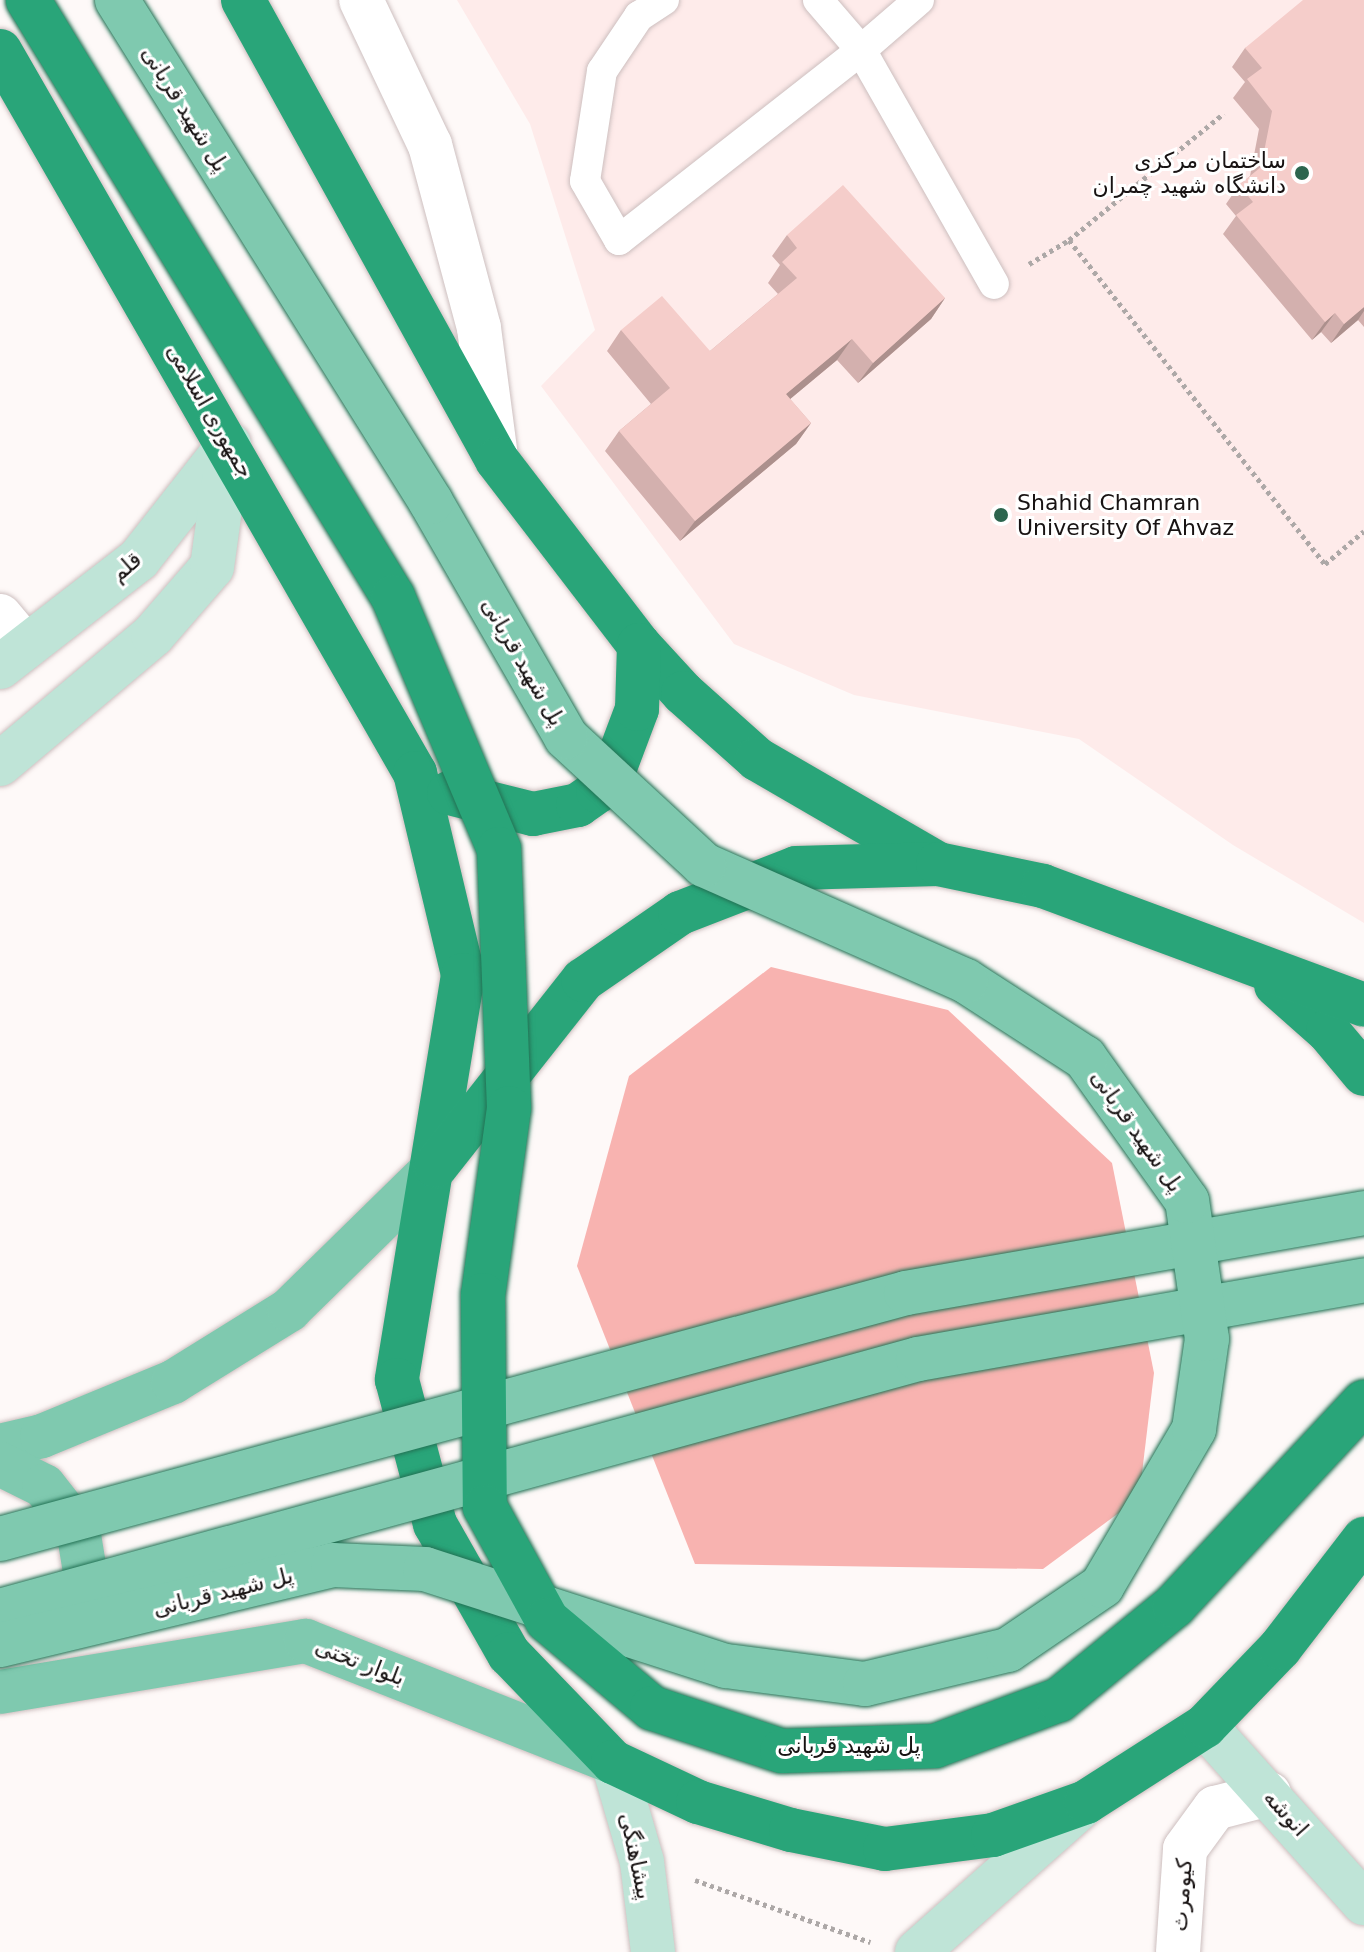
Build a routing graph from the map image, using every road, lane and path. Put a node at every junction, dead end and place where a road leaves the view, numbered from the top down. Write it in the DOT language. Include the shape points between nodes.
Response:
graph roads {
  1 [pos="28,0"];
  2 [pos="117,0"];
  3 [pos="243,0"];
  4 [pos="361,0"];
  5 [pos="664,0"];
  6 [pos="818,0"];
  7 [pos="919,0"];
  8 [pos="861,50"];
  9 [pos="0,51"];
  10 [pos="1224,113"];
  11 [pos="1069,240"];
  12 [pos="994,284"];
  13 [pos="229,444"];
  14 [pos="497,460"];
  15 [pos="1364,531"];
  16 [pos="9,643"];
  17 [pos="639,645"];
  18 [pos="0,764"];
  19 [pos="415,773"];
  20 [pos="938,864"];
  21 [pos="1250,967"];
  22 [pos="1364,1005"];
  23 [pos="1364,1074"];
  24 [pos="434,1168"];
  25 [pos="1364,1213"];
  26 [pos="1364,1280"];
  27 [pos="1364,1402"];
  28 [pos="0,1446"];
  29 [pos="0,1464"];
  30 [pos="0,1539"];
  31 [pos="1360,1554"];
  32 [pos="0,1611"];
  33 [pos="0,1645"];
  34 [pos="2,1692"];
  35 [pos="1205,1726"];
  36 [pos="613,1762"];
  37 [pos="1269,1794"];
  38 [pos="1086,1802"];
  39 [pos="642,1862"];
  40 [pos="1364,1903"];
  41 [pos="900,1949"];
  42 [pos="653,1952"];
  43 [pos="1178,1952"];
  1 -- 27 [label="highway, پل شهید قربانی, bridge" via="393,597 499,849 509,1108 483,1295 485,1507 547,1620 652,1708 738,1737 782,1751 935,1746 1059,1700 1174,1606"];
  2 -- 33 [label="main road, پل شهید قربانی, bridge" via="431,502 566,737 704,865 966,981 1085,1058 1187,1201 1207,1339 1194,1429 1102,1586 1008,1650 865,1684 726,1666 425,1569 333,1565"];
  3 -- 14 [label="highway"];
  4 -- 14 [label="street" via="430,145 479,328"];
  5 -- 8 [label="lane" via="639,16 602,71 585,181 619,240"];
  6 -- 8 [label="lane"];
  7 -- 8 [label="lane"];
  8 -- 12 [label="lane"];
  9 -- 13 [label="highway, جمهوری اسلامی"];
  10 -- 11 [label="path"];
  11 -- 12 [label="path"];
  11 -- 15 [label="path" via="1325,564"];
  13 -- 16 [label="street, قلم" via="139,559"];
  13 -- 18 [label="street" via="212,567 153,635"];
  13 -- 19 [label="highway, جمهوری اسلامی"];
  14 -- 17 [label="highway"];
  17 -- 19 [label="highway" via="637,709 613,773 578,805 533,814 454,797"];
  17 -- 20 [label="highway" via="757,759"];
  19 -- 24 [label="highway" via="463,975"];
  20 -- 21 [label="highway" via="1043,886"];
  20 -- 24 [label="highway" via="796,868 680,913 583,980"];
  21 -- 22 [label="highway"];
  21 -- 23 [label="highway" via="1301,1005"];
  24 -- 28 [label="main road" via="289,1310 173,1382 42,1436"];
  24 -- 36 [label="highway" via="411,1265 397,1380 435,1524 509,1654"];
  25 -- 30 [label="main road, bridge" via="906,1293"];
  26 -- 32 [label="main road, پل شهید قربانی, bridge" via="918,1359"];
  29 -- 34 [label="main road" via="44,1486 63,1506 78,1529 87,1584 70,1637 52,1659"];
  31 -- 35 [label="highway"];
  34 -- 36 [label="main road, بلوار تختی" via="306,1641"];
  35 -- 37 [label="street, انوشه"];
  35 -- 38 [label="highway"];
  36 -- 38 [label="highway" via="698,1802 791,1830 885,1849 993,1835"];
  36 -- 39 [label="street, پیشاهنگی"];
  37 -- 40 [label="street, انوشه"];
  37 -- 43 [label="street, کیومرث" via="1215,1808 1185,1849"];
  38 -- 41 [label="street"];
  39 -- 41 [label="path"];
  39 -- 42 [label="street, پیشاهنگی"];
}
